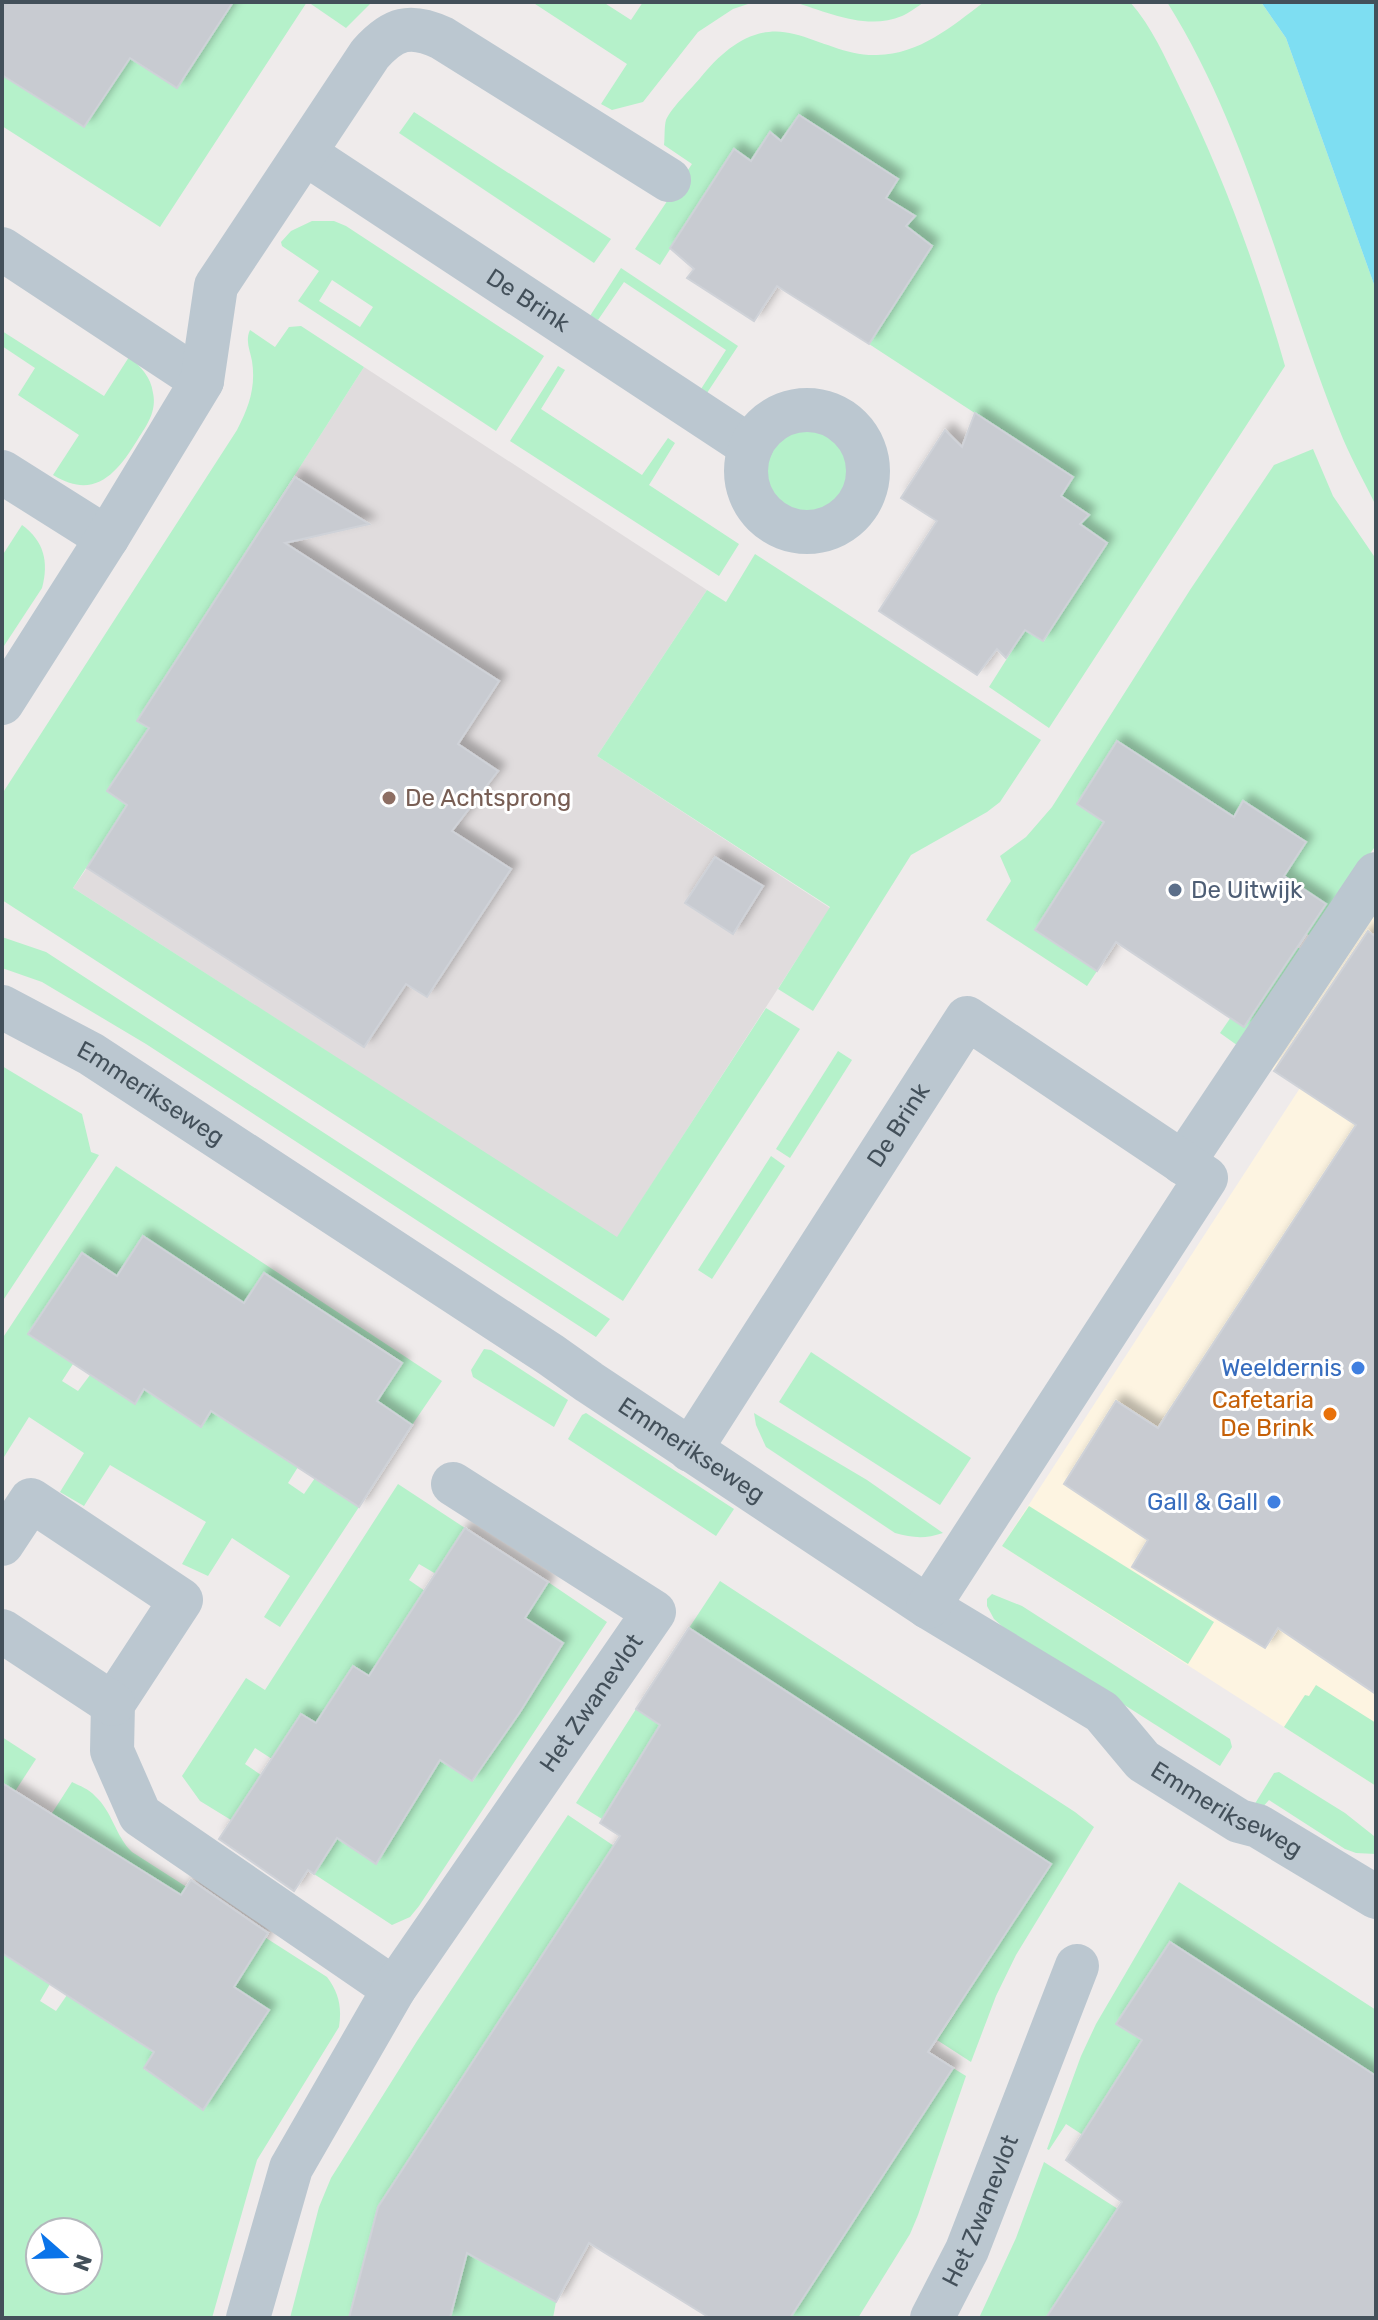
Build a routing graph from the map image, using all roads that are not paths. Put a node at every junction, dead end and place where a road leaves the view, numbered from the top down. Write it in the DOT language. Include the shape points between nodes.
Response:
graph roads {
  1 [pos="306,154"];
  2 [pos="669,180"];
  3 [pos="2,249"];
  4 [pos="202,381"];
  5 [pos="751,447"];
  6 [pos="2,472"];
  7 [pos="107,538"];
  8 [pos="2,703"];
  9 [pos="1376,874"];
  10 [pos="2,1007"];
  11 [pos="1183,1163"];
  12 [pos="690,1450"];
  13 [pos="453,1484"];
  14 [pos="2,1544"];
  15 [pos="928,1607"];
  16 [pos="2,1631"];
  17 [pos="113,1704"];
  18 [pos="1376,1897"];
  19 [pos="1077,1966"];
  20 [pos="394,1989"];
  21 [pos="248,2318"];
  22 [pos="932,2318"];
  1 -- 2 [label="street" via="385,37 425,30"];
  1 -- 4 [label="street" via="216,286"];
  1 -- 5 [label="street, De Brink"];
  3 -- 4 [label="street"];
  4 -- 7 [label="street"];
  6 -- 7 [label="street"];
  7 -- 8 [label="street"];
  9 -- 11 [label="street"];
  10 -- 12 [label="street, Emmerikseweg" via="91,1054"];
  11 -- 12 [label="street, De Brink" via="967,1018"];
  11 -- 15 [label="street, De Brink" via="1206,1178"];
  12 -- 15 [label="street, Emmerikseweg"];
  13 -- 20 [label="street, Het Zwanevlot" via="654,1612"];
  14 -- 17 [label="street" via="31,1500 181,1600"];
  15 -- 18 [label="street, Emmerikseweg" via="1102,1712 1143,1761"];
  16 -- 17 [label="street"];
  17 -- 20 [label="street" via="112,1751 140,1815"];
  19 -- 22 [label="street, Het Zwanevlot" via="967,2250"];
  20 -- 21 [label="street, Het Zwanevlot" via="291,2168"];
}
